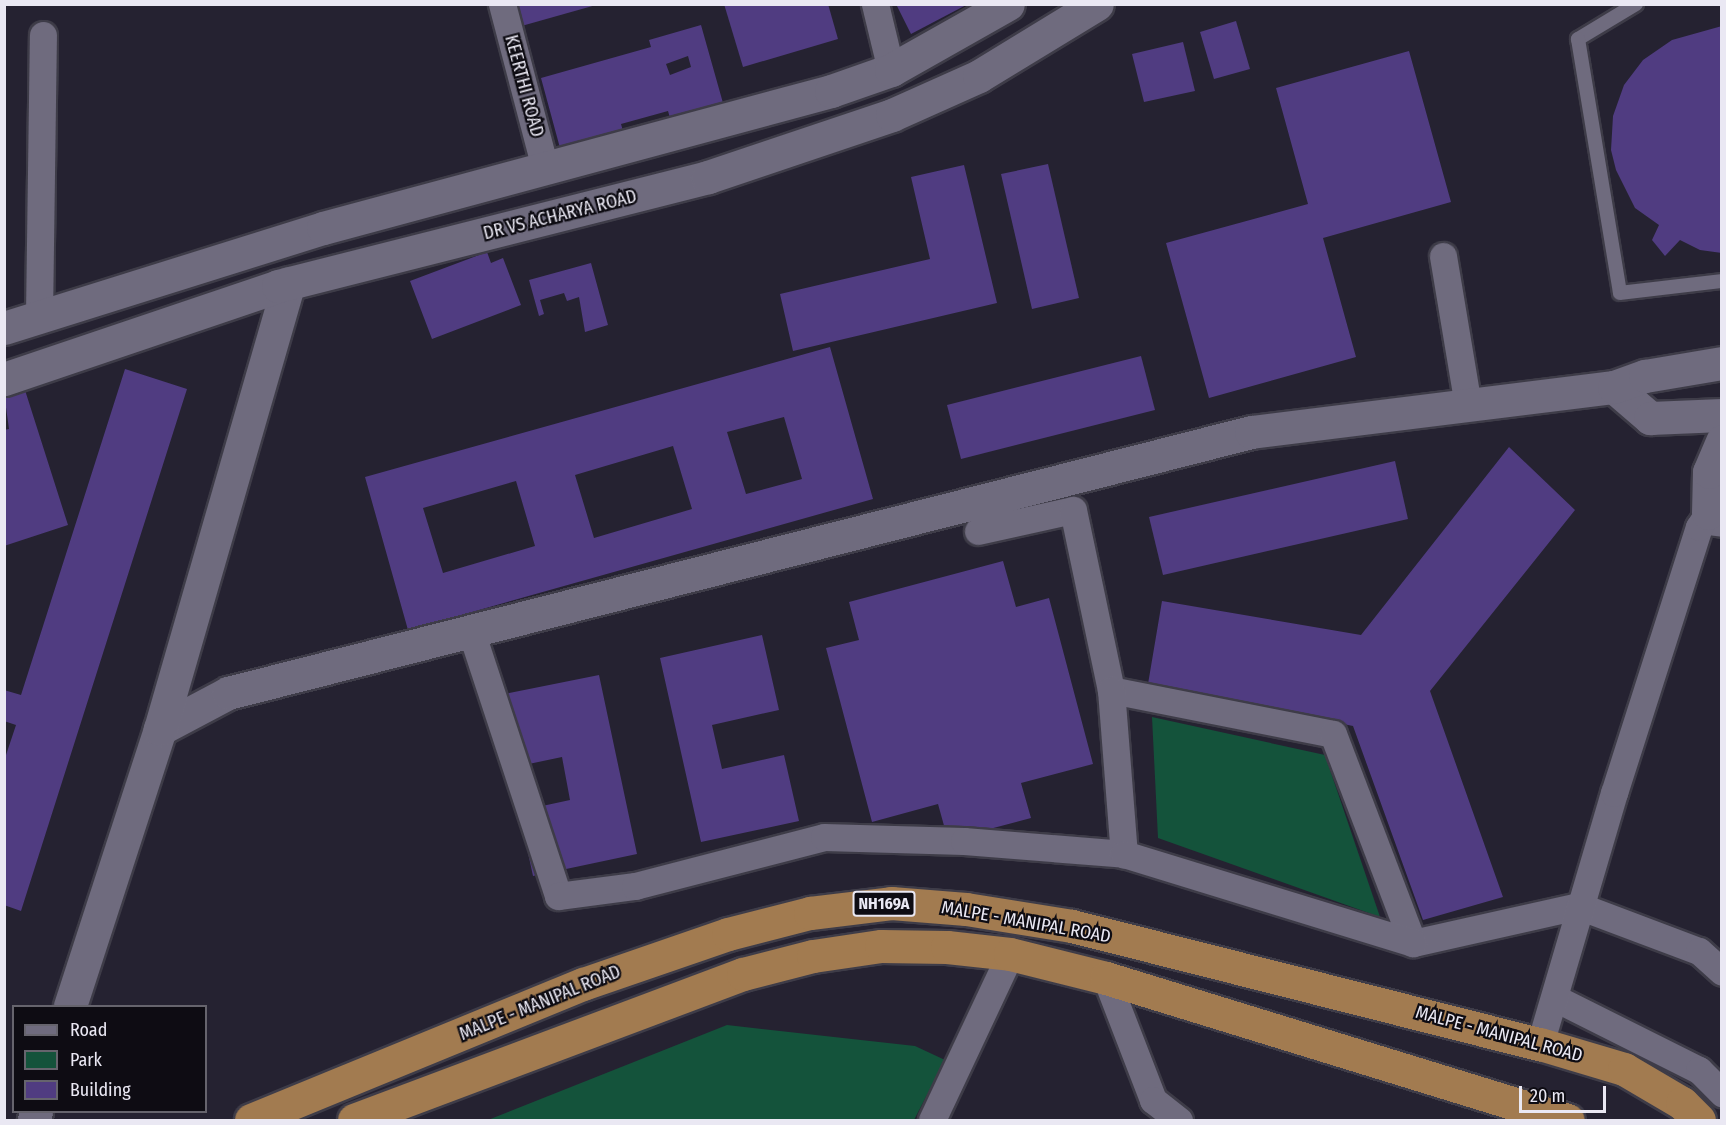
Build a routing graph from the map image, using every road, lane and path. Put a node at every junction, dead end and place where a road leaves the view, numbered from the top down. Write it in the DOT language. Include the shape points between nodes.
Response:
graph roads {
  1 [pos="502,4"];
  2 [pos="875,4"];
  3 [pos="1008,4"];
  4 [pos="1097,4"];
  5 [pos="1636,4"];
  6 [pos="43,34"];
  7 [pos="891,70"];
  8 [pos="545,168"];
  9 [pos="390,210"];
  10 [pos="404,254"];
  11 [pos="1443,256"];
  12 [pos="1722,281"];
  13 [pos="289,283"];
  14 [pos="39,316"];
  15 [pos="4,328"];
  16 [pos="1722,363"];
  17 [pos="4,379"];
  18 [pos="1611,387"];
  19 [pos="1468,405"];
  20 [pos="1722,415"];
  21 [pos="1722,442"];
  22 [pos="1713,518"];
  23 [pos="978,531"];
  24 [pos="471,631"];
  25 [pos="1111,690"];
  26 [pos="160,729"];
  27 [pos="1124,854"];
  28 [pos="1579,906"];
  29 [pos="1413,943"];
  30 [pos="1010,954"];
  31 [pos="1722,972"];
  32 [pos="1106,978"];
  33 [pos="1555,998"];
  34 [pos="70,1005"];
  35 [pos="1540,1044"];
  36 [pos="1722,1093"];
  37 [pos="251,1120"];
  38 [pos="354,1120"];
  39 [pos="932,1120"];
  40 [pos="1179,1120"];
  41 [pos="1568,1120"];
  42 [pos="1699,1120"];
  1 -- 8 [label="street, KEERTHI ROAD"];
  2 -- 7 [label="street"];
  3 -- 7 [label="street"];
  4 -- 10 [label="street, DR VS ACHARYA ROAD" via="979,76 892,115 708,177"];
  5 -- 12 [label="lane" via="1578,39 1620,293"];
  6 -- 14 [label="street"];
  7 -- 8 [label="street" via="831,91"];
  8 -- 9 [label="street"];
  9 -- 10 [label="street"];
  9 -- 14 [label="street"];
  10 -- 13 [label="street, DR VS ACHARYA ROAD"];
  11 -- 19 [label="street"];
  13 -- 17 [label="street, DR VS ACHARYA ROAD"];
  13 -- 26 [label="street"];
  14 -- 15 [label="street"];
  16 -- 18 [label="street" via="1645,376"];
  18 -- 19 [label="street"];
  18 -- 20 [label="street" via="1650,418"];
  19 -- 24 [label="street" via="1251,432"];
  21 -- 22 [label="street" via="1709,472"];
  22 -- 28 [label="street"];
  23 -- 25 [label="street" via="1073,510"];
  24 -- 26 [label="street" via="228,693"];
  24 -- 27 [label="street" via="558,896 635,886 824,837 964,841"];
  25 -- 27 [label="street"];
  25 -- 29 [label="street" via="1333,734"];
  26 -- 34 [label="street"];
  27 -- 29 [label="street"];
  28 -- 29 [label="street"];
  28 -- 31 [label="street" via="1699,951"];
  28 -- 33 [label="street"];
  30 -- 32 [label="highway, MALPE - MANIPAL ROAD"];
  30 -- 38 [label="highway, MALPE - MANIPAL ROAD" via="947,946 881,946 813,956 743,974"];
  30 -- 39 [label="street"];
  32 -- 40 [label="street" via="1153,1100"];
  32 -- 41 [label="highway, MALPE - MANIPAL ROAD"];
  33 -- 35 [label="street"];
  33 -- 36 [label="street" via="1699,1070"];
  35 -- 37 [label="highway, MALPE - MANIPAL ROAD / NH169A" via="1072,926 966,909 891,903 810,913 728,934 583,984"];
  35 -- 42 [label="highway, MALPE - MANIPAL ROAD / NH169A" via="1624,1069 1682,1103"];
}
